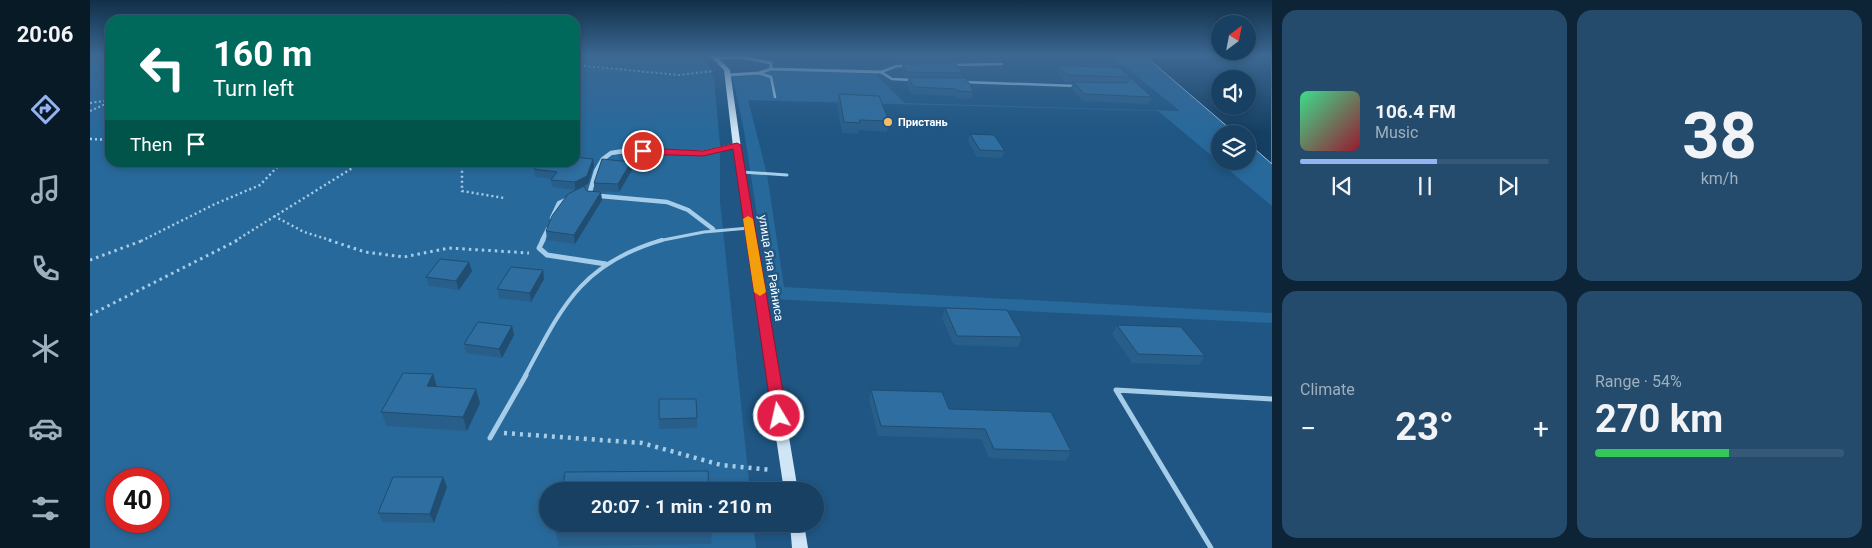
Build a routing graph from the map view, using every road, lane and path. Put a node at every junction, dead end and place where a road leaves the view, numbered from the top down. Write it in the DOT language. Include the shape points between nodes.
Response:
graph roads {
  1 [pos="728,81"];
  2 [pos="772,81"];
  3 [pos="912,81"];
  4 [pos="918,81"];
  5 [pos="957,82"];
  6 [pos="1085,86"];
  7 [pos="775,97"];
  8 [pos="105,102"];
  9 [pos="90,103"];
  10 [pos="105,104"];
  11 [pos="90,111"];
  12 [pos="90,139"];
  13 [pos="105,140"];
  14 [pos="737,145"];
  15 [pos="277,167"];
  16 [pos="354,167"];
  17 [pos="462,167"];
  18 [pos="741,172"];
  19 [pos="787,175"];
  20 [pos="588,188"];
  21 [pos="581,192"];
  22 [pos="574,196"];
  23 [pos="504,198"];
  24 [pos="274,216"];
  25 [pos="750,228"];
  26 [pos="713,229"];
  27 [pos="547,255"];
  28 [pos="90,260"];
  29 [pos="606,264"];
  30 [pos="90,316"];
  31 [pos="1272,399"];
  32 [pos="494,432"];
  33 [pos="490,438"];
  34 [pos="788,472"];
  35 [pos="790,482"];
  36 [pos="797,532"];
  37 [pos="800,548"];
  38 [pos="1211,548"];
  1 -- 14 [label="street, улица Яна Райниса"];
  2 -- 7 [label="lane"];
  3 -- 4 [label="lane"];
  5 -- 6 [label="lane"];
  8 -- 9 [label="path"];
  10 -- 11 [label="path"];
  12 -- 13 [label="path"];
  14 -- 18 [label="street, улица Яна Райниса"];
  14 -- 20 [label="street" via="703,153 612,152 604,156"];
  15 -- 28 [label="path" via="260,185 136,244"];
  16 -- 24 [label="path"];
  17 -- 23 [label="path" via="462,191"];
  18 -- 19 [label="lane"];
  18 -- 25 [label="street, улица Яна Райниса"];
  20 -- 21 [label="street"];
  20 -- 26 [label="street" via="589,195 674,204 688,210"];
  22 -- 27 [label="street" via="559,203 539,248"];
  24 -- 27 [label="path" via="304,232 364,252 404,257 449,248"];
  24 -- 30 [label="path" via="240,239"];
  25 -- 26 [label="lane"];
  25 -- 34 [label="street, улица Яна Райниса"];
  26 -- 29 [label="lane" via="652,243"];
  27 -- 29 [label="street"];
  29 -- 32 [label="lane" via="581,286 552,324"];
  31 -- 38 [label="lane" via="1116,390"];
  32 -- 33 [label="lane"];
  32 -- 34 [label="path" via="642,443 722,465"];
  34 -- 35 [label="street, улица Яна Райниса"];
  36 -- 37 [label="street"];
}
